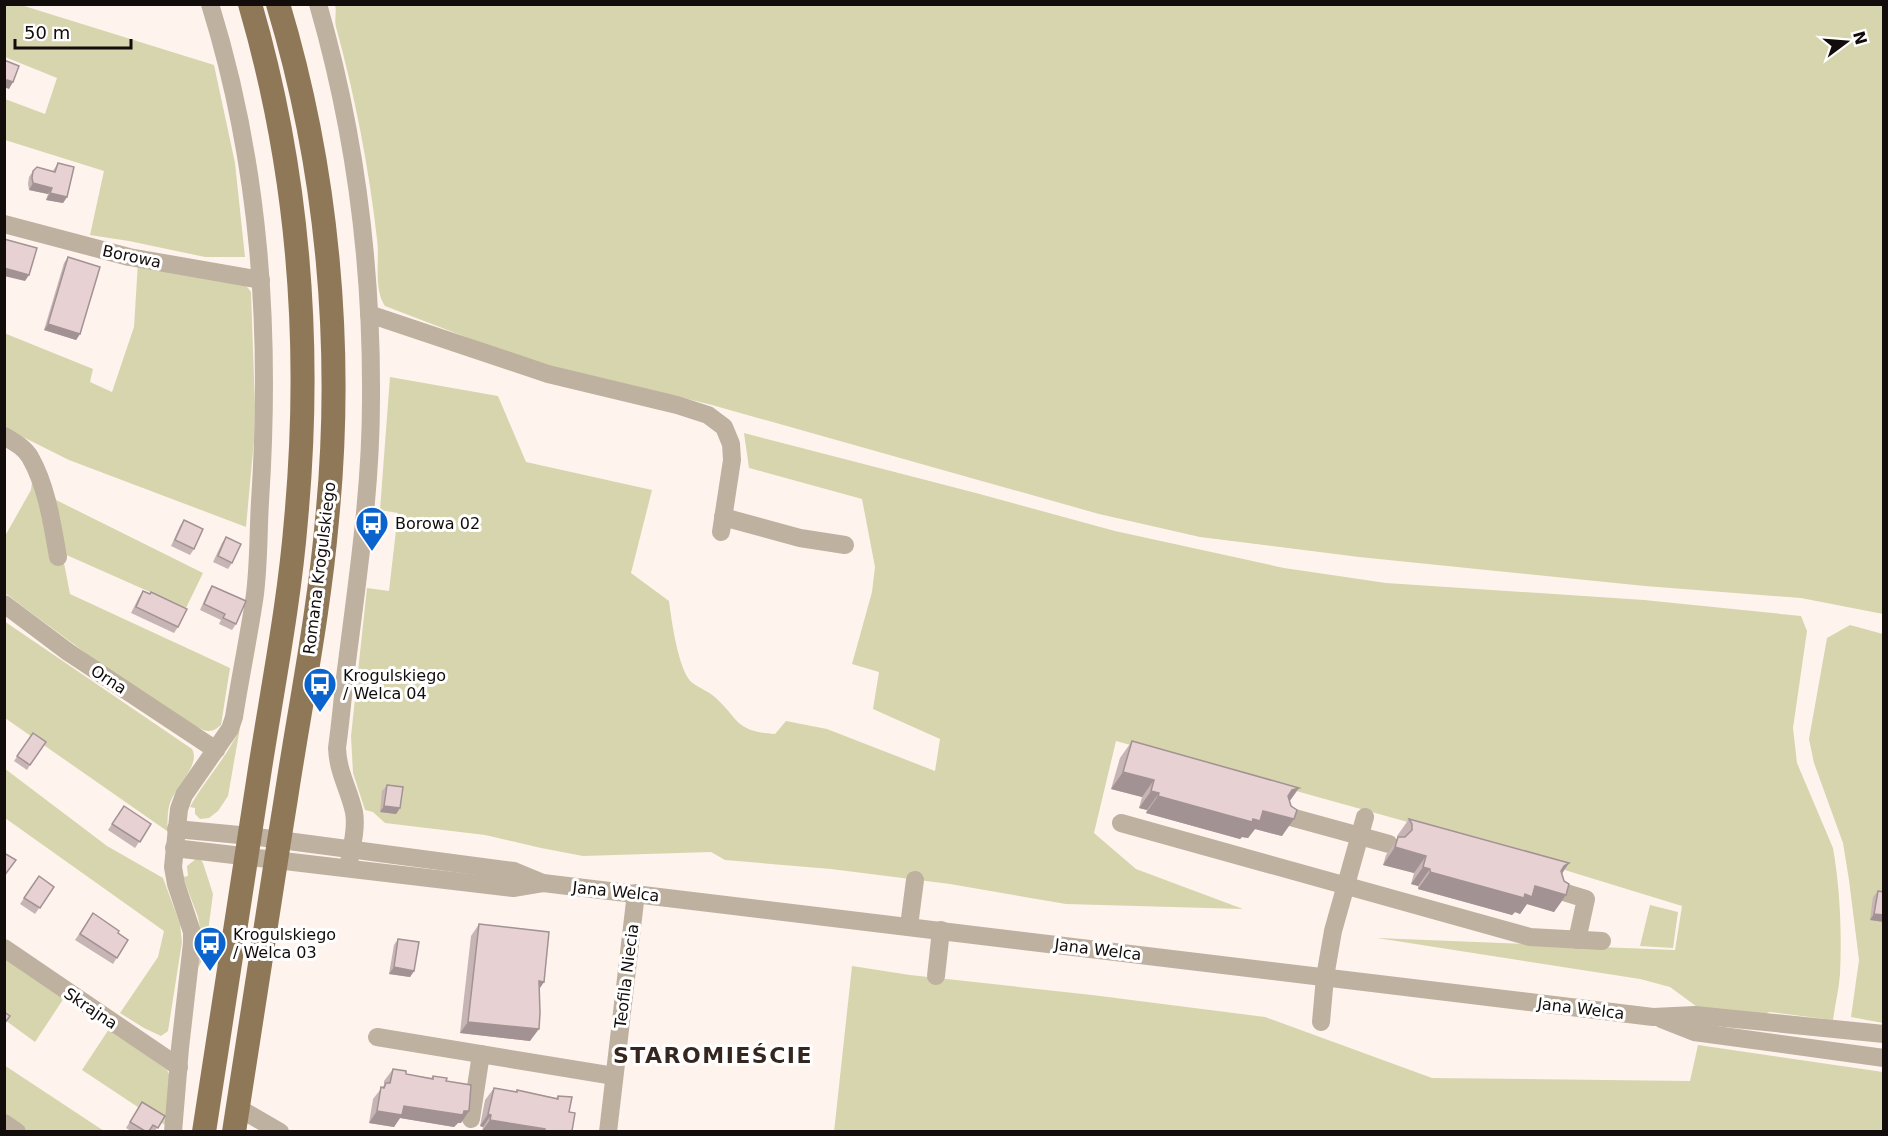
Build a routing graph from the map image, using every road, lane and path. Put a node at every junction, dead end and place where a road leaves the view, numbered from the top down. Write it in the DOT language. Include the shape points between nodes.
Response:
graph roads {
  1 [pos="210,4"];
  2 [pos="250,4"];
  3 [pos="278,4"];
  4 [pos="318,4"];
  5 [pos="4,224"];
  6 [pos="261,280"];
  7 [pos="369,314"];
  8 [pos="4,436"];
  9 [pos="845,545"];
  10 [pos="58,557"];
  11 [pos="4,604"];
  12 [pos="216,750"];
  13 [pos="1287,816"];
  14 [pos="1365,817"];
  15 [pos="1121,823"];
  16 [pos="176,829"];
  17 [pos="1360,836"];
  18 [pos="1389,844"];
  19 [pos="248,846"];
  20 [pos="174,848"];
  21 [pos="277,850"];
  22 [pos="350,859"];
  23 [pos="915,880"];
  24 [pos="1346,886"];
  25 [pos="1560,891"];
  26 [pos="636,893"];
  27 [pos="909,926"];
  28 [pos="941,930"];
  29 [pos="1577,940"];
  30 [pos="1602,941"];
  31 [pos="4,948"];
  32 [pos="936,976"];
  33 [pos="1325,977"];
  34 [pos="1653,1017"];
  35 [pos="1321,1022"];
  36 [pos="1884,1034"];
  37 [pos="377,1037"];
  38 [pos="481,1054"];
  39 [pos="1884,1058"];
  40 [pos="179,1067"];
  41 [pos="614,1076"];
  42 [pos="237,1107"];
  43 [pos="471,1119"];
  44 [pos="4,1123"];
  45 [pos="17,1131"];
  46 [pos="173,1131"];
  47 [pos="204,1131"];
  48 [pos="234,1131"];
  49 [pos="280,1131"];
  50 [pos="608,1131"];
  1 -- 6 [label="street" via="224,49 246,153"];
  2 -- 19 [label="main road, Romana Krogulskiego" via="289,186 301,290 303,353 292,565"];
  3 -- 21 [label="main road, Romana Krogulskiego" via="320,194 330,292 332,396 326,531"];
  4 -- 7 [label="street" via="351,152"];
  5 -- 6 [label="street, Borowa" via="129,257"];
  6 -- 12 [label="street" via="265,411 256,580 234,717"];
  7 -- 9 [label="street" via="548,374 708,415 724,427 731,444 722,524"];
  7 -- 22 [label="street" via="372,402 366,518 337,748 337,762 355,818"];
  8 -- 10 [label="street" via="30,456 49,504"];
  11 -- 12 [label="street, Orna" via="68,652"];
  12 -- 16 [label="street" via="184,795"];
  13 -- 17 [label="street"];
  14 -- 17 [label="street"];
  15 -- 24 [label="street"];
  16 -- 19 [label="street"];
  16 -- 20 [label="street"];
  17 -- 18 [label="street"];
  17 -- 24 [label="street"];
  19 -- 20 [label="street"];
  19 -- 21 [label="street, Jana Welca"];
  19 -- 47 [label="main road, Romana Krogulskiego"];
  20 -- 40 [label="street" via="176,884 192,932"];
  21 -- 22 [label="street, Jana Welca"];
  21 -- 42 [label="main road, Romana Krogulskiego"];
  22 -- 26 [label="street, Jana Welca" via="514,871 543,883"];
  23 -- 27 [label="street"];
  24 -- 29 [label="street" via="1530,937"];
  24 -- 33 [label="street"];
  25 -- 29 [label="street" via="1586,899"];
  26 -- 27 [label="street, Jana Welca"];
  26 -- 41 [label="street, Teofila Niecia"];
  27 -- 28 [label="street, Jana Welca"];
  28 -- 32 [label="street"];
  28 -- 33 [label="street, Jana Welca"];
  29 -- 30 [label="street"];
  31 -- 40 [label="street, Skrajna"];
  33 -- 34 [label="street, Jana Welca"];
  33 -- 35 [label="street"];
  34 -- 36 [label="street, Jana Welca" via="1695,1015"];
  34 -- 39 [label="street, Jana Welca" via="1694,1032"];
  37 -- 38 [label="street"];
  38 -- 41 [label="street"];
  38 -- 43 [label="street"];
  40 -- 46 [label="street"];
  41 -- 50 [label="street, Teofila Niecia"];
  42 -- 48 [label="main road, Romana Krogulskiego"];
  42 -- 49 [label="street"];
  44 -- 45 [label="street"];
}
